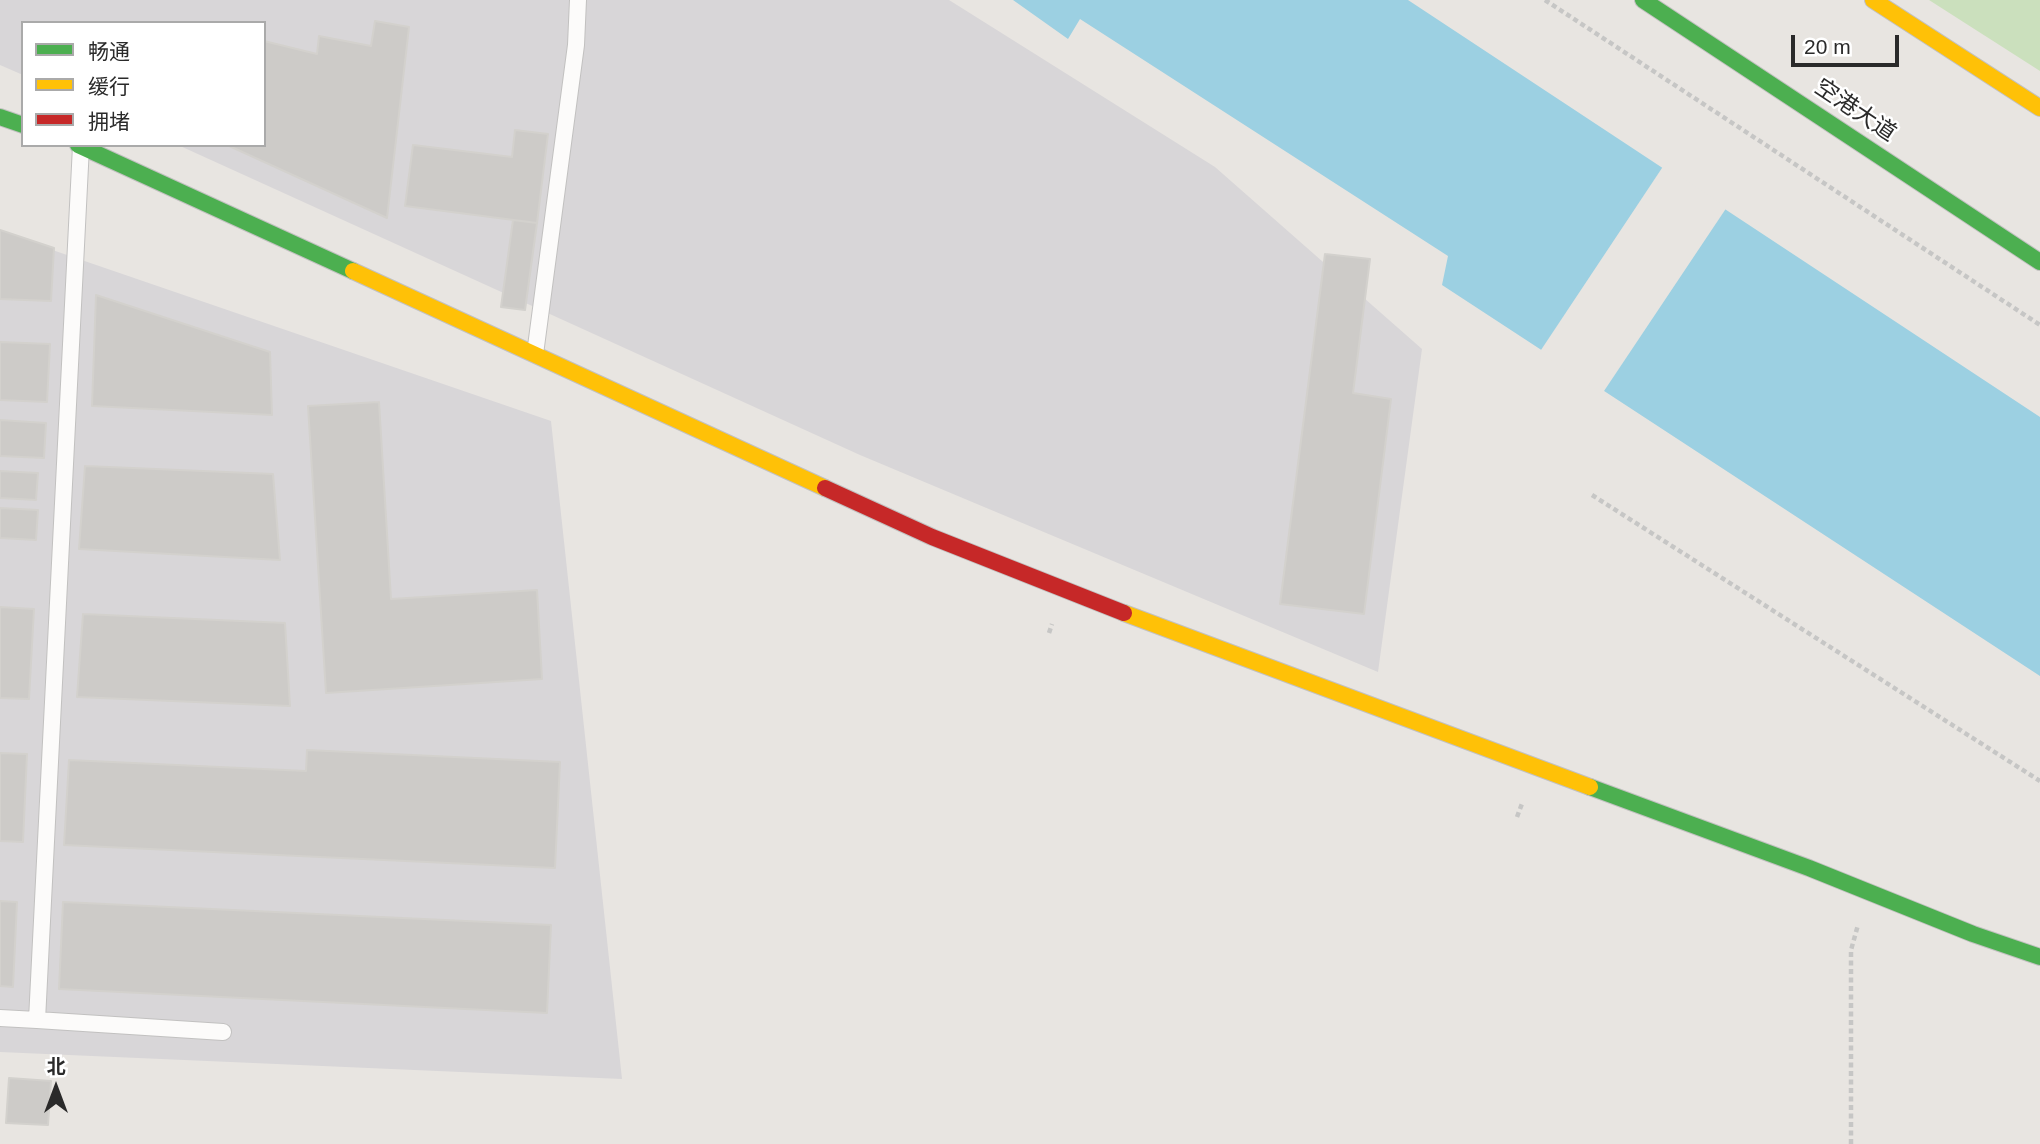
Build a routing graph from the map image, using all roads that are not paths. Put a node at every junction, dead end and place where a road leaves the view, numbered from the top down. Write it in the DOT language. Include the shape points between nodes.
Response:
graph roads {
  1 [pos="578,0"];
  2 [pos="1643,0"];
  3 [pos="1873,0"];
  4 [pos="2040,108"];
  5 [pos="0,117"];
  6 [pos="21,124"];
  7 [pos="79,147"];
  8 [pos="81,147"];
  9 [pos="2040,262"];
  10 [pos="535,354"];
  11 [pos="2040,957"];
  12 [pos="0,1018"];
  13 [pos="37,1020"];
  14 [pos="223,1032"];
  1 -- 10 [label="lane"];
  2 -- 9 [label="main road, 空港大道"];
  3 -- 4 [label="main road"];
  5 -- 6 [label="main road"];
  7 -- 13 [label="lane"];
  8 -- 10 [label="main road"];
  10 -- 11 [label="main road" via="932,537 1200,643"];
  12 -- 13 [label="lane"];
  13 -- 14 [label="lane"];
}
